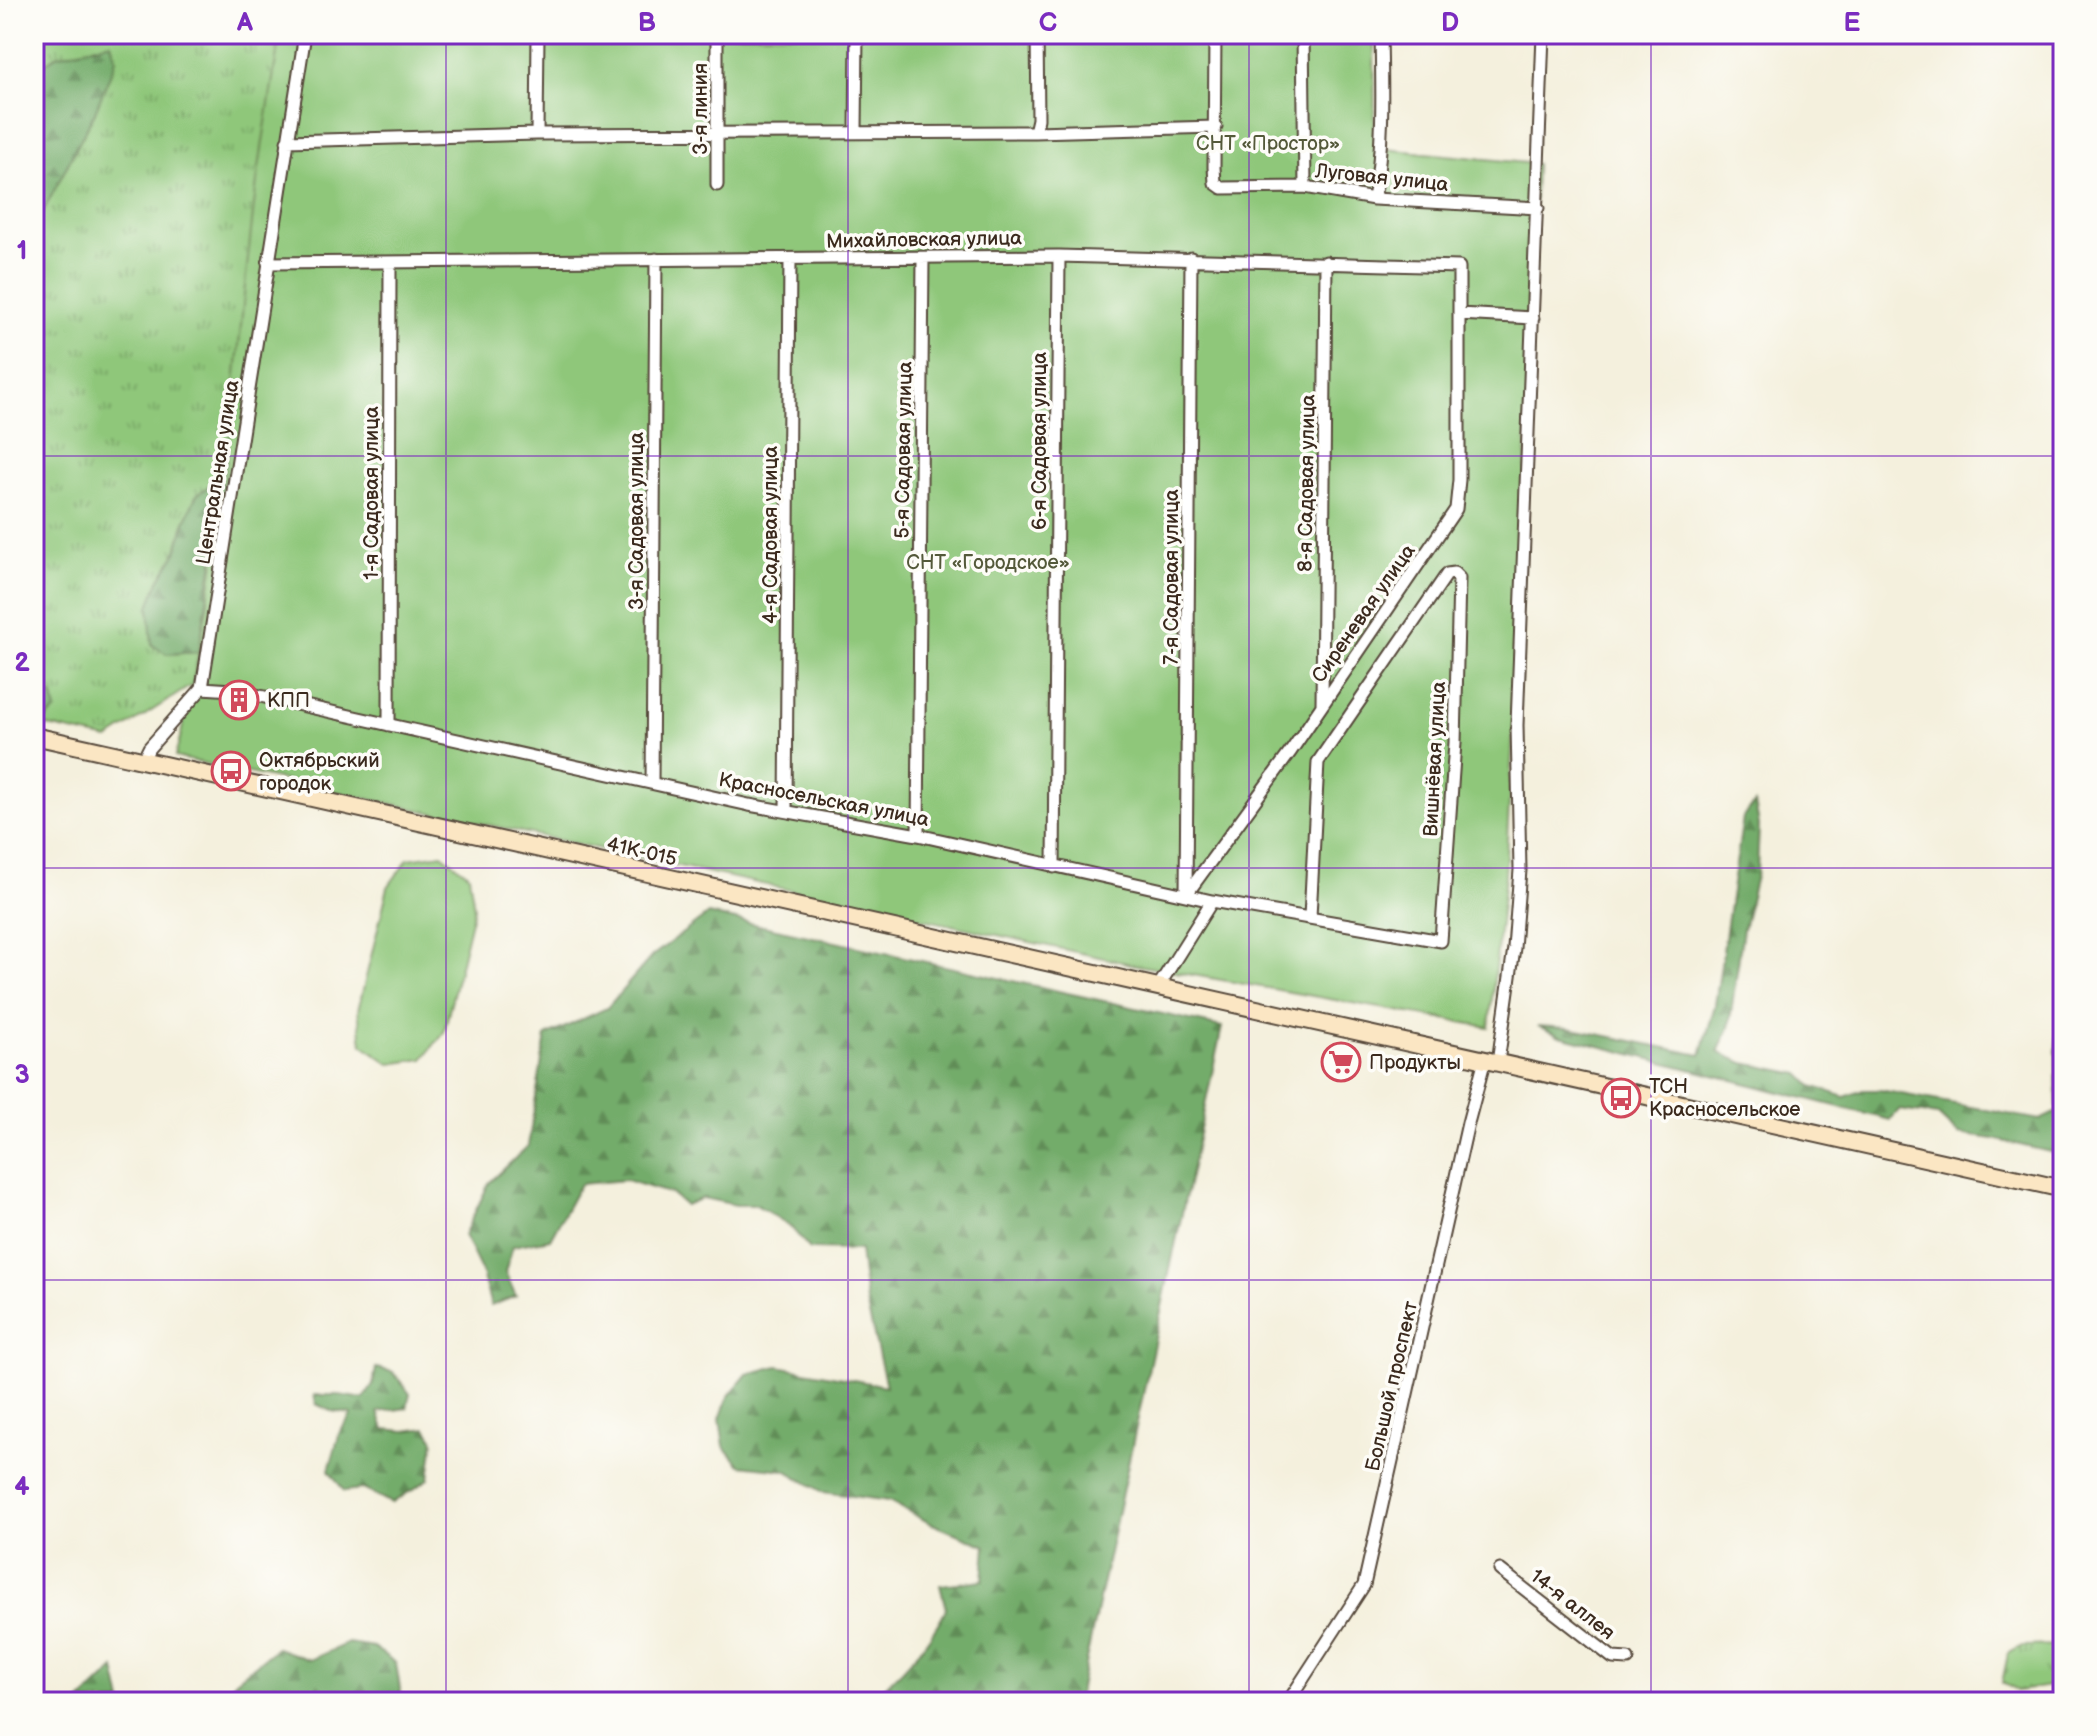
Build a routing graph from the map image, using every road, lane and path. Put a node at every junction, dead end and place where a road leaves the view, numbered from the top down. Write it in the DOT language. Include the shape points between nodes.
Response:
graph roads {
  1 [pos="305,34"];
  2 [pos="538,34"];
  3 [pos="717,34"];
  4 [pos="857,34"];
  5 [pos="1037,34"];
  6 [pos="1215,34"];
  7 [pos="1303,34"];
  8 [pos="1381,34"];
  9 [pos="1543,34"];
  10 [pos="1216,127"];
  11 [pos="856,131"];
  12 [pos="719,132"];
  13 [pos="1035,132"];
  14 [pos="537,134"];
  15 [pos="287,141"];
  16 [pos="717,185"];
  17 [pos="1305,187"];
  18 [pos="1374,199"];
  19 [pos="1538,208"];
  20 [pos="1059,256"];
  21 [pos="923,258"];
  22 [pos="1191,258"];
  23 [pos="656,259"];
  24 [pos="790,259"];
  25 [pos="390,262"];
  26 [pos="1326,262"];
  27 [pos="268,263"];
  28 [pos="1459,314"];
  29 [pos="1533,318"];
  30 [pos="202,688"];
  31 [pos="1322,705"];
  32 [pos="389,725"];
  33 [pos="34,736"];
  34 [pos="143,760"];
  35 [pos="652,783"];
  36 [pos="786,811"];
  37 [pos="918,835"];
  38 [pos="1054,867"];
  39 [pos="1186,895"];
  40 [pos="1212,901"];
  41 [pos="1310,917"];
  42 [pos="1441,941"];
  43 [pos="1158,987"];
  44 [pos="1492,1060"];
  45 [pos="2063,1189"];
  46 [pos="1500,1570"];
  47 [pos="1628,1659"];
  48 [pos="1288,1702"];
  1 -- 15 [label="street, Центральная улица"];
  2 -- 14 [label="street"];
  3 -- 12 [label="street, 3-я линия"];
  4 -- 11 [label="street"];
  5 -- 13 [label="street"];
  6 -- 10 [label="street"];
  7 -- 17 [label="street"];
  8 -- 18 [label="street" via="1382,110"];
  9 -- 19 [label="street, Большой проспект"];
  10 -- 13 [label="street"];
  10 -- 17 [label="street, Луговая улица" via="1215,183 1222,188"];
  11 -- 12 [label="street"];
  11 -- 13 [label="street"];
  12 -- 14 [label="street"];
  12 -- 16 [label="street, 3-я линия"];
  14 -- 15 [label="street"];
  15 -- 27 [label="street, Центральная улица"];
  17 -- 18 [label="street, Луговая улица"];
  18 -- 19 [label="street, Луговая улица"];
  19 -- 29 [label="street, Большой проспект"];
  20 -- 21 [label="street, Михайловская улица"];
  20 -- 22 [label="street, Михайловская улица"];
  20 -- 38 [label="street, 6-я Садовая улица"];
  21 -- 24 [label="street, Михайловская улица"];
  21 -- 37 [label="street, 5-я Садовая улица"];
  22 -- 26 [label="street, Михайловская улица"];
  22 -- 39 [label="street, 7-я Садовая улица"];
  23 -- 24 [label="street, Михайловская улица"];
  23 -- 25 [label="street, Михайловская улица"];
  23 -- 35 [label="street, 3-я Садовая улица"];
  24 -- 36 [label="street, 4-я Садовая улица"];
  25 -- 27 [label="street, Михайловская улица"];
  25 -- 32 [label="street, 1-я Садовая улица"];
  26 -- 28 [label="street, Михайловская улица" via="1459,267"];
  26 -- 31 [label="street, 8-я Садовая улица"];
  27 -- 30 [label="street, Центральная улица"];
  28 -- 29 [label="street"];
  28 -- 31 [label="street, Сиреневая улица" via="1456,509"];
  29 -- 44 [label="street, Большой проспект" via="1517,725 1520,870 1514,948"];
  30 -- 32 [label="street, Красносельская улица" via="233,690"];
  30 -- 34 [label="street"];
  31 -- 39 [label="street, Сиреневая улица"];
  32 -- 35 [label="street, Красносельская улица"];
  33 -- 34 [label="main road, 41К-015"];
  34 -- 43 [label="main road, 41К-015"];
  35 -- 36 [label="street, Красносельская улица"];
  36 -- 37 [label="street, Красносельская улица"];
  37 -- 38 [label="street, Красносельская улица"];
  38 -- 39 [label="street, Красносельская улица"];
  39 -- 40 [label="street, Красносельская улица"];
  40 -- 41 [label="street, Красносельская улица"];
  40 -- 43 [label="street"];
  41 -- 42 [label="street, Красносельская улица"];
  41 -- 42 [label="street, Вишнёвая улица" via="1318,762 1447,574 1454,573 1459,578 1455,743"];
  43 -- 44 [label="main road, 41К-015"];
  44 -- 45 [label="main road, 41К-015"];
  44 -- 48 [label="street, Большой проспект" via="1364,1585"];
  46 -- 47 [label="street, 14-я аллея" via="1613,1658"];
}
